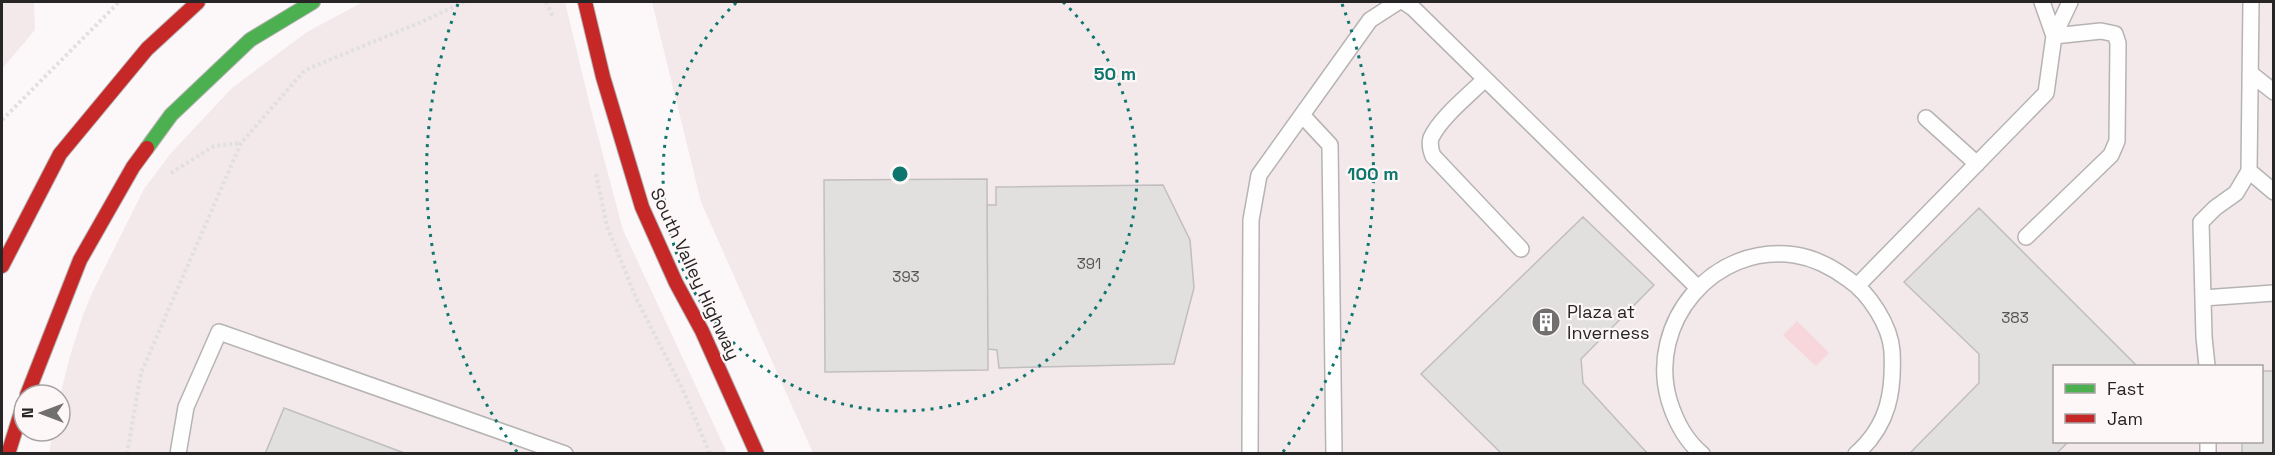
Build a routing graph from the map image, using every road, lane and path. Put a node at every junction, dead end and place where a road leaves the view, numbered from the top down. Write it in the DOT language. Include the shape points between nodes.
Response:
graph roads {
  1 [pos="119,2"];
  2 [pos="198,2"];
  3 [pos="313,2"];
  4 [pos="464,2"];
  5 [pos="585,2"];
  6 [pos="1398,2"];
  7 [pos="1404,2"];
  8 [pos="2042,2"];
  9 [pos="2070,2"];
  10 [pos="2251,2"];
  11 [pos="2054,36"];
  12 [pos="2250,73"];
  13 [pos="1485,79"];
  14 [pos="2274,93"];
  15 [pos="1302,115"];
  16 [pos="1926,118"];
  17 [pos="2,120"];
  18 [pos="1977,164"];
  19 [pos="2249,171"];
  20 [pos="2274,192"];
  21 [pos="2026,237"];
  22 [pos="1521,249"];
  23 [pos="2,266"];
  24 [pos="1858,285"];
  25 [pos="1697,287"];
  26 [pos="2274,293"];
  27 [pos="2203,298"];
  28 [pos="2208,365"];
  29 [pos="32,383"];
  30 [pos="127,453"];
  31 [pos="178,453"];
  32 [pos="565,453"];
  33 [pos="757,453"];
  34 [pos="1250,453"];
  35 [pos="1334,453"];
  36 [pos="1702,453"];
  37 [pos="1856,453"];
  1 -- 17 [label="path"];
  2 -- 23 [label="main road" via="147,49 60,154"];
  3 -- 29 [label="main road" via="250,40 171,115 140,158 80,260"];
  4 -- 30 [label="path" via="305,70 241,143 141,373"];
  5 -- 33 [label="main road, South Valley Highway" via="603,78 642,207"];
  6 -- 15 [label="lane" via="1370,20"];
  7 -- 13 [label="lane"];
  8 -- 11 [label="lane"];
  9 -- 11 [label="lane"];
  10 -- 12 [label="lane"];
  11 -- 18 [label="lane" via="2046,93"];
  11 -- 21 [label="lane" via="2115,34 2117,141 2111,155"];
  12 -- 14 [label="lane"];
  12 -- 19 [label="lane"];
  13 -- 22 [label="lane" via="1440,125 1430,140 1430,150"];
  13 -- 25 [label="lane"];
  15 -- 34 [label="lane" via="1259,175 1251,220"];
  15 -- 35 [label="lane" via="1330,146"];
  16 -- 18 [label="lane"];
  18 -- 24 [label="lane"];
  19 -- 20 [label="lane"];
  19 -- 27 [label="lane" via="2236,193 2201,222"];
  24 -- 25 [label="lane" via="1829,265 1795,255 1759,255 1726,267"];
  24 -- 37 [label="lane" via="1879,313 1891,346 1893,381 1885,415 1866,445"];
  25 -- 36 [label="lane" via="1677,315 1666,348 1664,383 1674,416 1692,445"];
  26 -- 27 [label="lane"];
  27 -- 28 [label="lane"];
  31 -- 32 [label="lane" via="186,407 219,332"];
}
